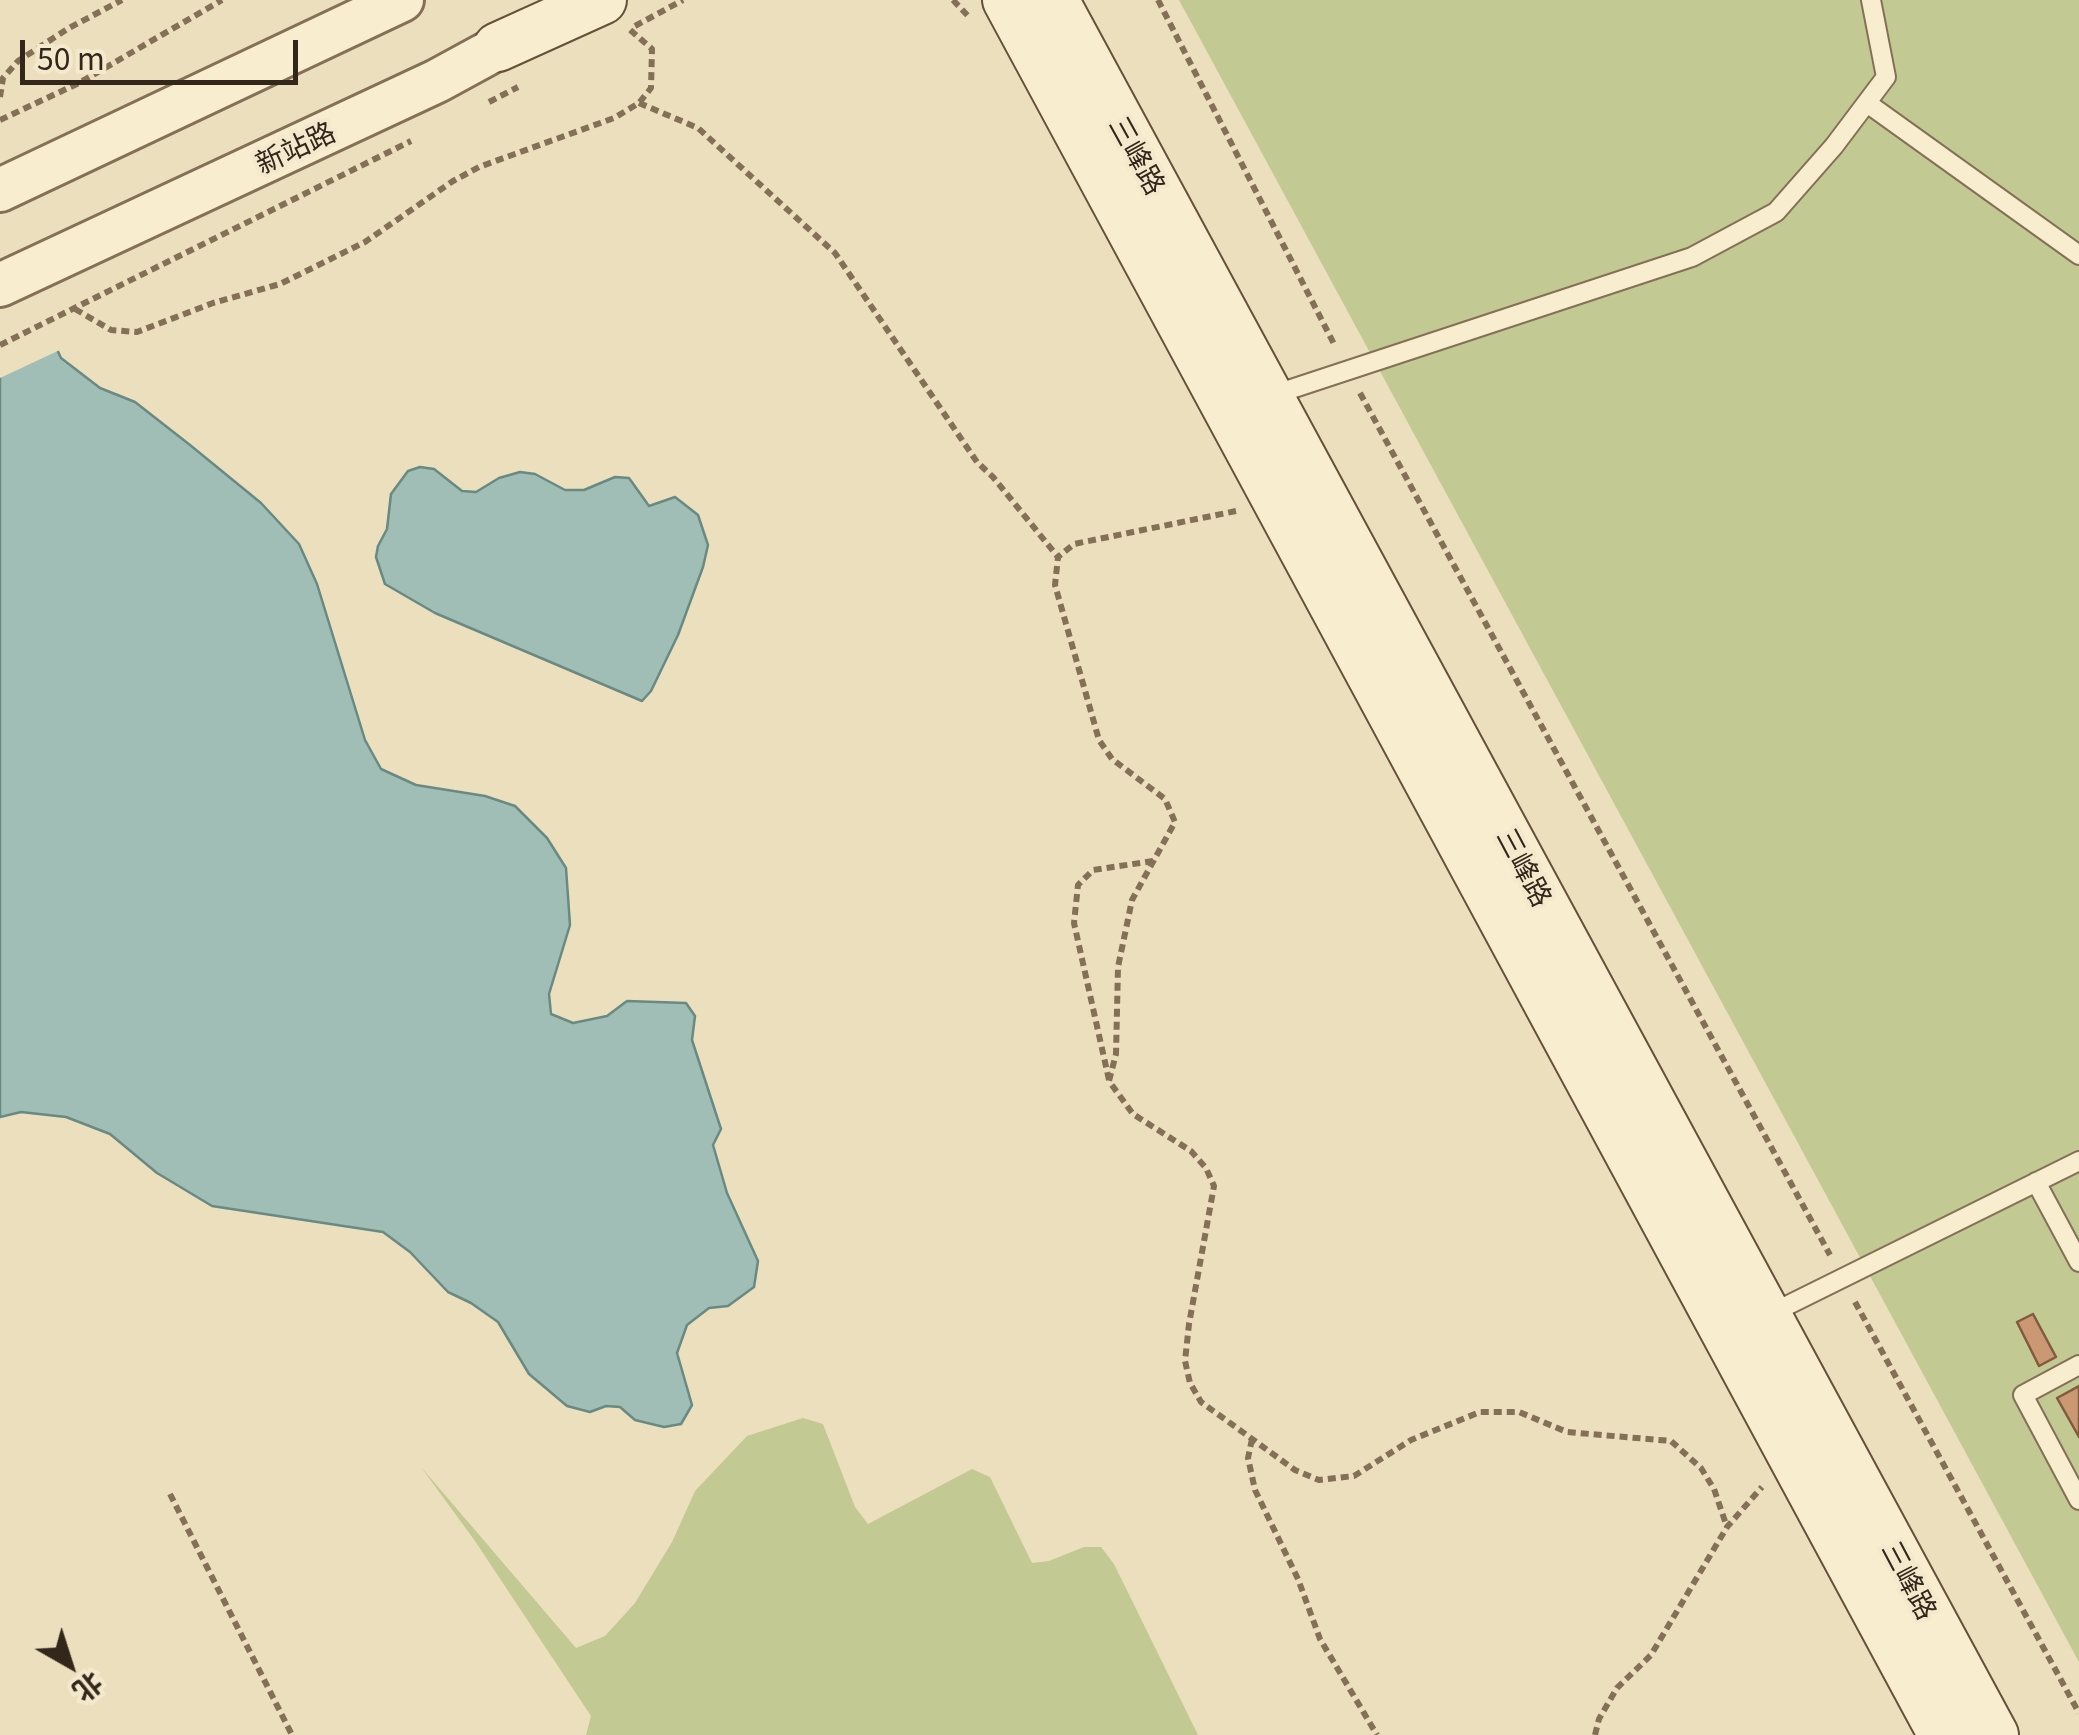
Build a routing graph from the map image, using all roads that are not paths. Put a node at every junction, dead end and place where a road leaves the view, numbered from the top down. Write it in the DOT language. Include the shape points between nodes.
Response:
graph roads {
  1 [pos="402,0"];
  2 [pos="586,0"];
  3 [pos="987,0"];
  4 [pos="1007,0"];
  5 [pos="1054,0"];
  6 [pos="1088,0"];
  7 [pos="1871,0"];
  8 [pos="615,22"];
  9 [pos="508,67"];
  10 [pos="1867,103"];
  11 [pos="0,190"];
  12 [pos="1135,194"];
  13 [pos="2079,256"];
  14 [pos="0,285"];
  15 [pos="1269,396"];
  16 [pos="2079,1161"];
  17 [pos="2036,1182"];
  18 [pos="2079,1262"];
  19 [pos="1747,1325"];
  20 [pos="2079,1366"];
  21 [pos="2079,1500"];
  22 [pos="1943,1735"];
  23 [pos="1994,1735"];
  1 -- 11 [label="street"];
  2 -- 9 [label="street, 新站路"];
  3 -- 12 [label="main road"];
  4 -- 12 [label="main road, 三峰路"];
  5 -- 12 [label="main road, 三峰路"];
  6 -- 12 [label="main road"];
  7 -- 10 [label="lane" via="1886,77"];
  8 -- 9 [label="main road"];
  9 -- 14 [label="street, 新站路" via="437,80"];
  10 -- 13 [label="lane"];
  10 -- 15 [label="lane" via="1776,212 1692,257"];
  12 -- 15 [label="main road, 三峰路"];
  12 -- 19 [label="main road, 三峰路"];
  15 -- 19 [label="main road, 三峰路"];
  16 -- 17 [label="lane"];
  17 -- 18 [label="lane"];
  17 -- 19 [label="lane"];
  19 -- 22 [label="main road, 三峰路"];
  19 -- 23 [label="main road, 三峰路"];
  20 -- 21 [label="lane" via="2024,1395"];
}
